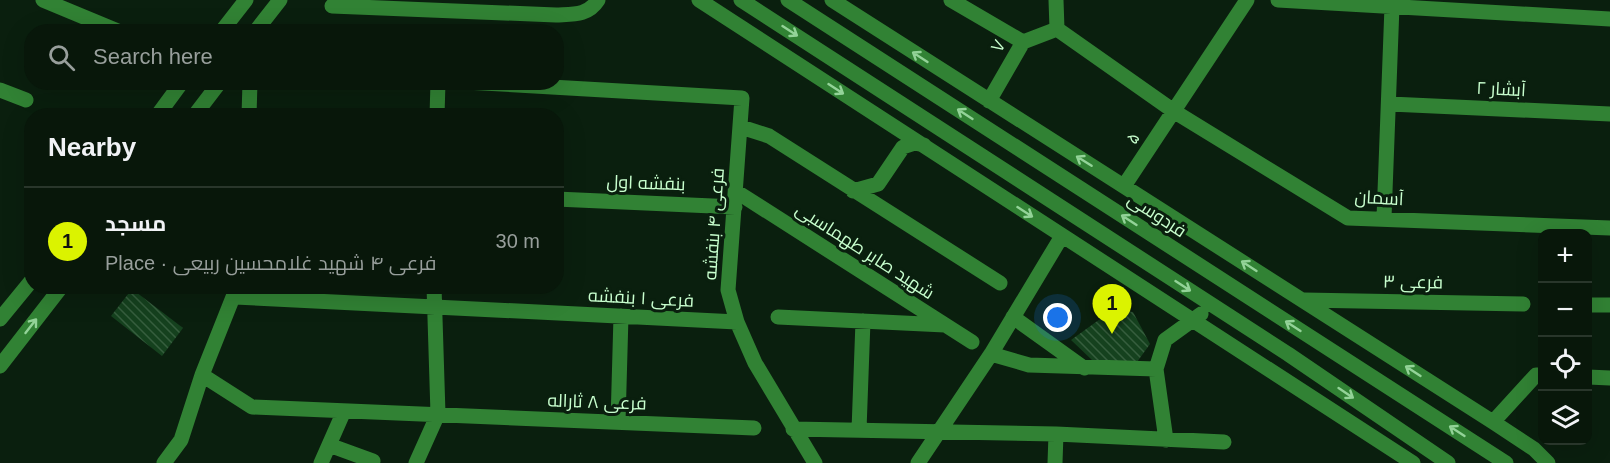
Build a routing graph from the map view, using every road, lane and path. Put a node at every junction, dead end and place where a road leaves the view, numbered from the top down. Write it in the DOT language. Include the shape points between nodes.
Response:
graph roads {
  1 [pos="43,0"];
  2 [pos="246,0"];
  3 [pos="598,0"];
  4 [pos="699,0"];
  5 [pos="741,0"];
  6 [pos="788,0"];
  7 [pos="832,0"];
  8 [pos="951,0"];
  9 [pos="1056,0"];
  10 [pos="1247,0"];
  11 [pos="1278,0"];
  12 [pos="278,1"];
  13 [pos="332,6"];
  14 [pos="1392,6"];
  15 [pos="232,18"];
  16 [pos="1610,19"];
  17 [pos="101,24"];
  18 [pos="227,24"];
  19 [pos="241,24"];
  20 [pos="259,24"];
  21 [pos="1057,29"];
  22 [pos="1023,42"];
  23 [pos="564,88"];
  24 [pos="0,90"];
  25 [pos="176,90"];
  26 [pos="213,90"];
  27 [pos="250,90"];
  28 [pos="438,90"];
  29 [pos="26,100"];
  30 [pos="989,102"];
  31 [pos="1390,104"];
  32 [pos="163,108"];
  33 [pos="200,108"];
  34 [pos="249,108"];
  35 [pos="437,108"];
  36 [pos="1175,112"];
  37 [pos="1610,114"];
  38 [pos="741,127"];
  39 [pos="924,145"];
  40 [pos="1016,178"];
  41 [pos="1124,186"];
  42 [pos="853,191"];
  43 [pos="1002,197"];
  44 [pos="564,199"];
  45 [pos="736,199"];
  46 [pos="1384,218"];
  47 [pos="1610,228"];
  48 [pos="1062,236"];
  49 [pos="999,283"];
  50 [pos="24,290"];
  51 [pos="56,294"];
  52 [pos="235,294"];
  53 [pos="262,294"];
  54 [pos="434,294"];
  55 [pos="1302,300"];
  56 [pos="1522,304"];
  57 [pos="1592,305"];
  58 [pos="1610,305"];
  59 [pos="1214,306"];
  60 [pos="434,307"];
  61 [pos="621,316"];
  62 [pos="778,317"];
  63 [pos="1013,317"];
  64 [pos="1194,318"];
  65 [pos="0,320"];
  66 [pos="862,321"];
  67 [pos="737,322"];
  68 [pos="946,325"];
  69 [pos="972,342"];
  70 [pos="991,354"];
  71 [pos="0,366"];
  72 [pos="1084,368"];
  73 [pos="1156,369"];
  74 [pos="202,375"];
  75 [pos="1538,375"];
  76 [pos="1592,377"];
  77 [pos="1610,378"];
  78 [pos="344,411"];
  79 [pos="438,414"];
  80 [pos="618,422"];
  81 [pos="1493,422"];
  82 [pos="754,428"];
  83 [pos="794,429"];
  84 [pos="859,430"];
  85 [pos="940,431"];
  86 [pos="1056,434"];
  87 [pos="1166,440"];
  88 [pos="1224,442"];
  89 [pos="329,444"];
  90 [pos="373,461"];
  91 [pos="164,463"];
  92 [pos="321,463"];
  93 [pos="416,463"];
  94 [pos="814,463"];
  95 [pos="918,463"];
  96 [pos="1055,463"];
  97 [pos="1413,463"];
  98 [pos="1448,463"];
  99 [pos="1506,463"];
  100 [pos="1548,463"];
  1 -- 17 [label="street"];
  2 -- 15 [label="street"];
  3 -- 13 [label="street" via="581,14 556,15"];
  4 -- 39 [label="street, one-way"];
  5 -- 40 [label="street, one-way"];
  99 -- 6 [label="street, فردوسی, one-way"];
  30 -- 7 [label="street, one-way"];
  8 -- 22 [label="street"];
  9 -- 21 [label="street"];
  10 -- 36 [label="street, ۵"];
  11 -- 14 [label="street"];
  12 -- 20 [label="street"];
  14 -- 16 [label="street"];
  14 -- 31 [label="street"];
  15 -- 18 [label="street"];
  15 -- 19 [label="street"];
  21 -- 22 [label="street, ۷"];
  21 -- 36 [label="street, آسمان"];
  22 -- 30 [label="street, ۷"];
  23 -- 38 [label="street, فرعی ۴ بنفشه" via="742,98"];
  24 -- 29 [label="street"];
  25 -- 32 [label="street"];
  26 -- 33 [label="street"];
  27 -- 34 [label="street"];
  28 -- 35 [label="street"];
  41 -- 30 [label="street, one-way"];
  31 -- 37 [label="street, آبشار ۲"];
  31 -- 46 [label="street"];
  36 -- 41 [label="street, ۵"];
  36 -- 46 [label="street, آسمان" via="1348,218"];
  38 -- 42 [label="street" via="769,136"];
  38 -- 45 [label="street, فرعی ۴ بنفشه"];
  39 -- 42 [label="street" via="903,147 878,184"];
  39 -- 43 [label="street"];
  40 -- 43 [label="street"];
  40 -- 59 [label="street, one-way"];
  55 -- 41 [label="street, one-way"];
  42 -- 49 [label="street"];
  43 -- 48 [label="street, one-way"];
  44 -- 45 [label="street, بنفشه اول"];
  45 -- 67 [label="street, فرعی ۴ بنفشه" via="728,290"];
  45 -- 68 [label="street, شهید صابر طهماسبی"];
  46 -- 47 [label="street, آسمان"];
  48 -- 63 [label="street"];
  48 -- 64 [label="street"];
  50 -- 65 [label="street"];
  71 -- 51 [label="street, one-way"];
  52 -- 74 [label="street"];
  53 -- 60 [label="street, فرعی ۱ بنفشه"];
  54 -- 60 [label="street"];
  55 -- 56 [label="street, فرعی ۳"];
  81 -- 55 [label="street, one-way"];
  57 -- 58 [label="street"];
  59 -- 64 [label="street"];
  59 -- 98 [label="street, one-way"];
  60 -- 61 [label="street, فرعی ۱ بنفشه"];
  60 -- 79 [label="street"];
  61 -- 67 [label="street, فرعی ۱ بنفشه"];
  61 -- 80 [label="street"];
  62 -- 66 [label="street"];
  63 -- 70 [label="street"];
  63 -- 72 [label="street"];
  64 -- 73 [label="street" via="1165,340"];
  64 -- 97 [label="street"];
  66 -- 68 [label="street"];
  66 -- 84 [label="street"];
  67 -- 83 [label="street, فرعی ۴ بنفشه" via="755,363"];
  68 -- 69 [label="street, شهید صابر طهماسبی"];
  70 -- 72 [label="street" via="1029,365"];
  70 -- 85 [label="street"];
  72 -- 73 [label="street"];
  73 -- 87 [label="street"];
  74 -- 78 [label="street, فرعی ۸ ثاراله" via="252,407"];
  74 -- 91 [label="street" via="181,440"];
  75 -- 81 [label="street"];
  76 -- 77 [label="street"];
  78 -- 79 [label="street, فرعی ۸ ثاراله"];
  78 -- 89 [label="street"];
  79 -- 80 [label="street, فرعی ۸ ثاراله"];
  79 -- 93 [label="street"];
  80 -- 82 [label="street, فرعی ۸ ثاراله"];
  81 -- 100 [label="street"];
  83 -- 84 [label="street"];
  83 -- 94 [label="street, فرعی ۴ بنفشه"];
  84 -- 85 [label="street"];
  85 -- 86 [label="street"];
  85 -- 95 [label="street"];
  86 -- 87 [label="street"];
  86 -- 96 [label="street"];
  87 -- 88 [label="street"];
  89 -- 90 [label="street"];
  89 -- 92 [label="street"];
}
